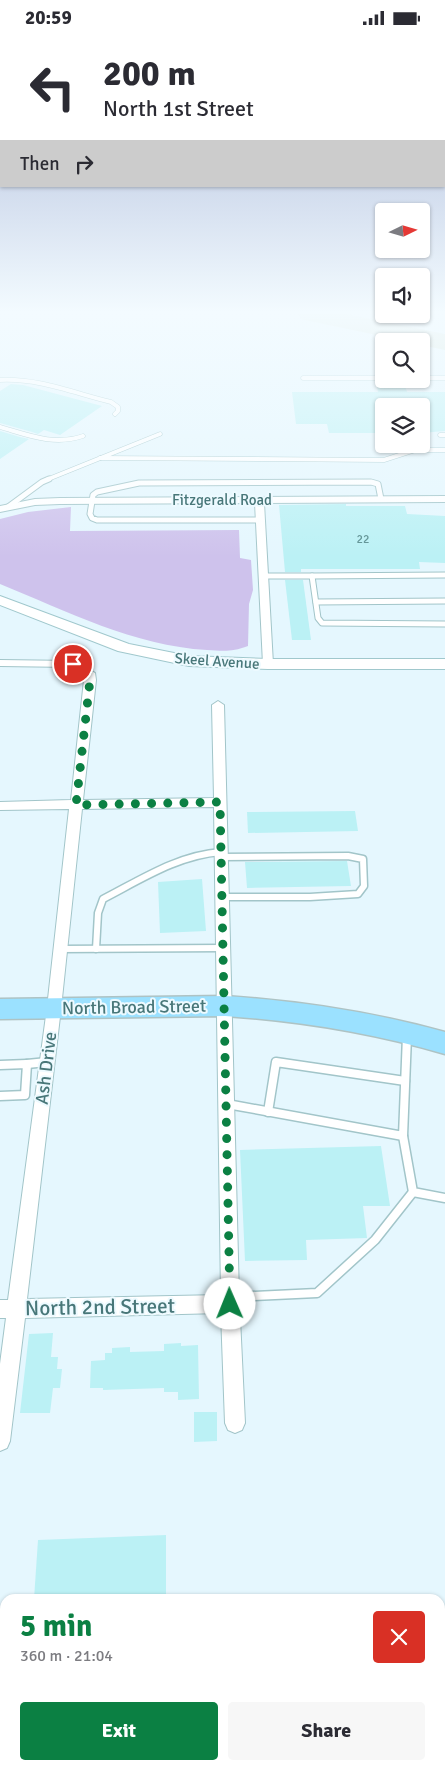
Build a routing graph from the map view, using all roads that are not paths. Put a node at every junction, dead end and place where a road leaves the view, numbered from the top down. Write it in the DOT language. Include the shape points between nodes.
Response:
graph roads {
  1 [pos="83,395"];
  2 [pos="116,413"];
  3 [pos="0,427"];
  4 [pos="160,434"];
  5 [pos="83,436"];
  6 [pos="445,450"];
  7 [pos="100,458"];
  8 [pos="381,499"];
  9 [pos="445,499"];
  10 [pos="259,500"];
  11 [pos="92,501"];
  12 [pos="4,508"];
  13 [pos="260,521"];
  14 [pos="445,575"];
  15 [pos="263,576"];
  16 [pos="312,576"];
  17 [pos="0,600"];
  18 [pos="445,601"];
  19 [pos="316,602"];
  20 [pos="445,624"];
  21 [pos="0,663"];
  22 [pos="268,664"];
  23 [pos="445,665"];
  24 [pos="218,705"];
  25 [pos="220,802"];
  26 [pos="0,805"];
  27 [pos="76,805"];
  28 [pos="221,855"];
  29 [pos="222,897"];
  30 [pos="224,948"];
  31 [pos="60,949"];
  32 [pos="96,949"];
  33 [pos="225,1006"];
  34 [pos="54,1008"];
  35 [pos="0,1009"];
  36 [pos="408,1033"];
  37 [pos="443,1040"];
  38 [pos="47,1063"];
  39 [pos="27,1064"];
  40 [pos="0,1065"];
  41 [pos="405,1081"];
  42 [pos="0,1096"];
  43 [pos="227,1105"];
  44 [pos="268,1112"];
  45 [pos="403,1136"];
  46 [pos="413,1192"];
  47 [pos="445,1197"];
  48 [pos="230,1300"];
  49 [pos="8,1309"];
  50 [pos="235,1423"];
  51 [pos="0,1441"];
  1 -- 2 [label="lane" via="111,402 118,407"];
  3 -- 5 [label="lane" via="58,441"];
  4 -- 7 [label="lane"];
  6 -- 7 [label="lane" via="415,450 384,460"];
  7 -- 12 [label="lane" via="42,482"];
  8 -- 9 [label="street, Fitzgerald Road"];
  8 -- 10 [label="street, Fitzgerald Road"];
  8 -- 11 [label="lane" via="375,482 134,483 97,492"];
  10 -- 11 [label="street, Fitzgerald Road"];
  10 -- 13 [label="street"];
  11 -- 12 [label="street, Fitzgerald Road" via="51,501"];
  11 -- 13 [label="lane" via="90,514 97,520"];
  13 -- 15 [label="street"];
  14 -- 16 [label="lane"];
  15 -- 16 [label="lane"];
  15 -- 22 [label="street"];
  16 -- 19 [label="lane"];
  17 -- 22 [label="street, Skeel Avenue" via="138,652 189,661"];
  18 -- 19 [label="lane"];
  19 -- 20 [label="lane" via="319,621 327,624"];
  21 -- 27 [label="street, Ash Drive" via="73,664 89,673"];
  22 -- 23 [label="street, Skeel Avenue"];
  24 -- 25 [label="street"];
  25 -- 27 [label="street"];
  25 -- 28 [label="street"];
  26 -- 27 [label="street"];
  27 -- 31 [label="street, Ash Drive"];
  28 -- 29 [label="street"];
  28 -- 29 [label="lane" via="348,856 363,859 364,886 358,893 310,897"];
  28 -- 32 [label="lane" via="204,853 179,861 103,899 98,913"];
  29 -- 30 [label="street"];
  30 -- 32 [label="lane"];
  30 -- 33 [label="street"];
  31 -- 32 [label="lane"];
  31 -- 34 [label="street, Ash Drive"];
  33 -- 34 [label="main road, North Broad Street"];
  33 -- 36 [label="main road, North Broad Street" via="299,1011"];
  33 -- 43 [label="street"];
  34 -- 35 [label="main road, North Broad Street"];
  34 -- 38 [label="street, Ash Drive"];
  36 -- 37 [label="main road, North Broad Street"];
  36 -- 41 [label="lane"];
  38 -- 39 [label="lane"];
  38 -- 49 [label="street, Ash Drive"];
  39 -- 40 [label="lane"];
  39 -- 42 [label="lane" via="24,1095"];
  41 -- 44 [label="lane" via="276,1061"];
  41 -- 45 [label="lane"];
  43 -- 44 [label="lane"];
  43 -- 48 [label="street"];
  44 -- 45 [label="lane"];
  45 -- 46 [label="lane"];
  46 -- 47 [label="lane"];
  46 -- 48 [label="lane" via="375,1240 317,1293"];
  48 -- 49 [label="street, North 2nd Street"];
  48 -- 50 [label="street"];
  49 -- 51 [label="street, Ash Drive"];
}
